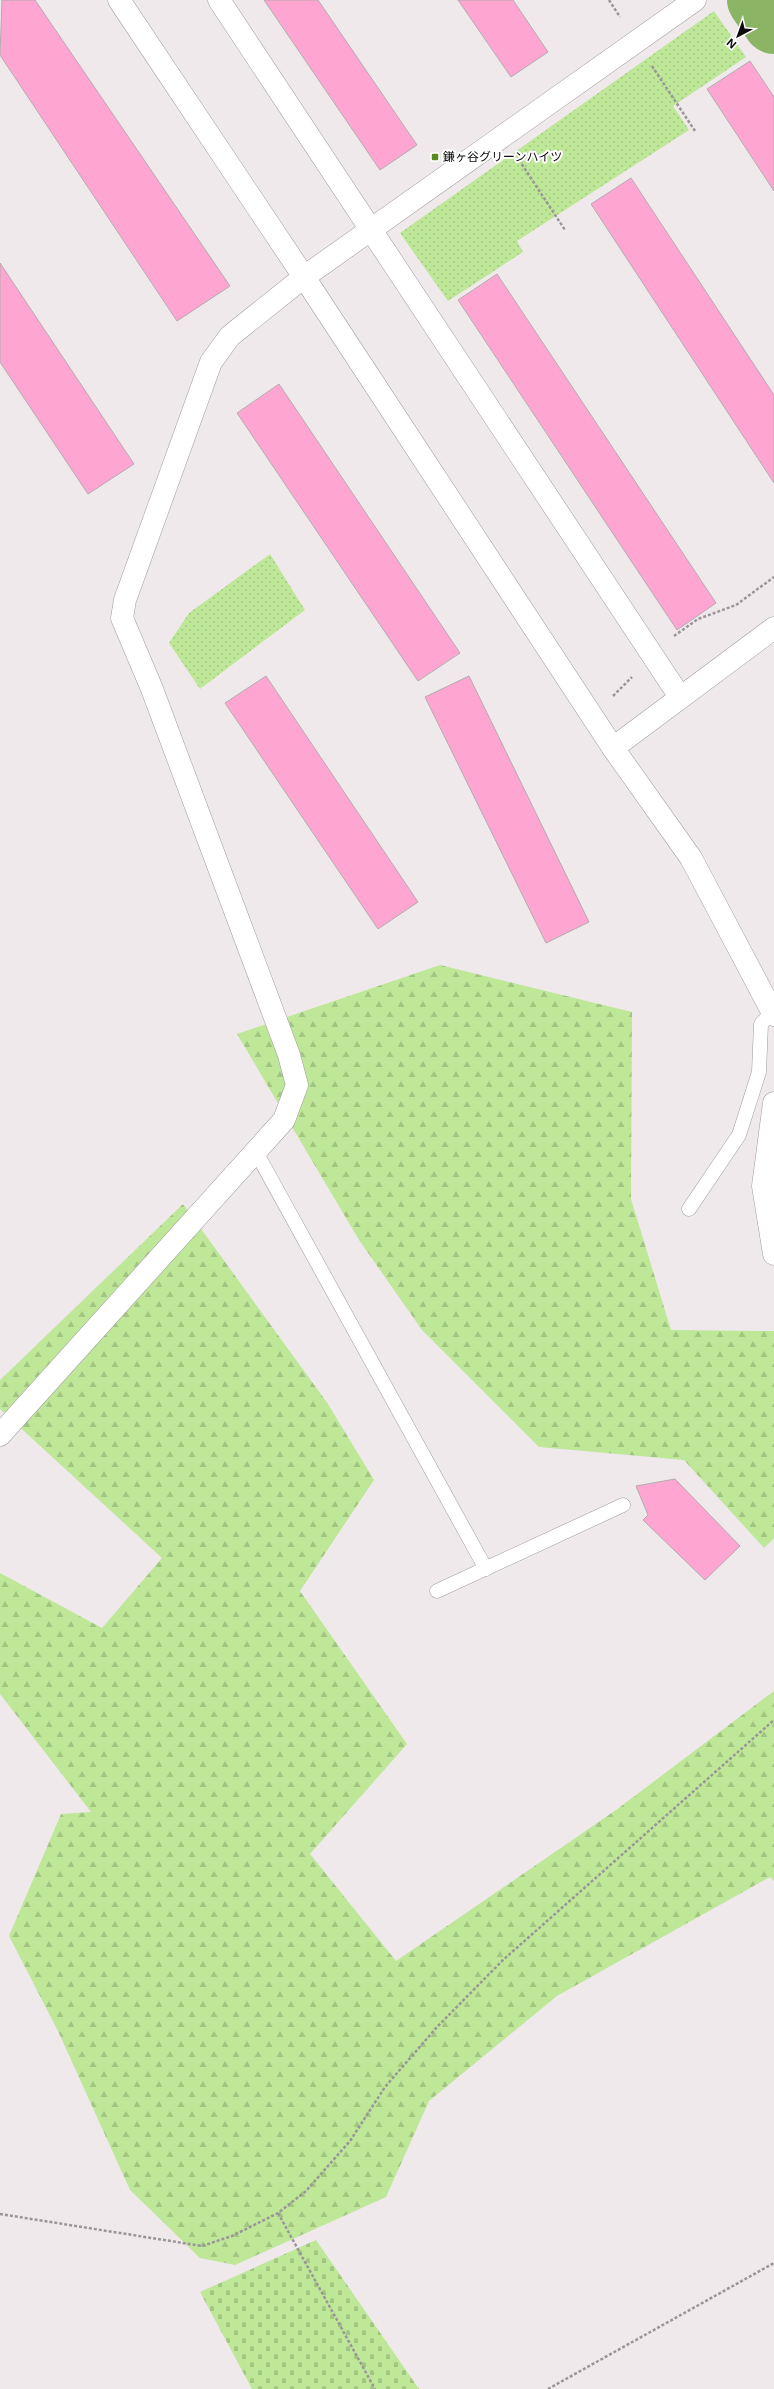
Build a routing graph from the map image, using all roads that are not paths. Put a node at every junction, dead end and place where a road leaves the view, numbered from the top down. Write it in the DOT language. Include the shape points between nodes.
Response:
graph roads {
  1 [pos="119,0"];
  2 [pos="219,0"];
  3 [pos="695,0"];
  4 [pos="371,228"];
  5 [pos="304,277"];
  6 [pos="774,628"];
  7 [pos="680,697"];
  8 [pos="613,748"];
  9 [pos="774,1013"];
  10 [pos="774,1103"];
  11 [pos="256,1152"];
  12 [pos="689,1209"];
  13 [pos="774,1254"];
  14 [pos="0,1435"];
  15 [pos="623,1505"];
  16 [pos="486,1569"];
  17 [pos="437,1591"];
  1 -- 5 [label="street"];
  2 -- 4 [label="street"];
  3 -- 4 [label="street" via="504,137"];
  4 -- 5 [label="street"];
  4 -- 7 [label="street"];
  5 -- 8 [label="street"];
  5 -- 11 [label="street" via="230,336 211,362 125,600 122,618 152,689 289,1055 297,1085 284,1120"];
  6 -- 7 [label="street"];
  7 -- 8 [label="street"];
  8 -- 9 [label="street" via="691,858"];
  9 -- 12 [label="lane" via="761,1024 759,1072 739,1135"];
  10 -- 13 [label="street" via="763,1186"];
  11 -- 14 [label="street"];
  11 -- 16 [label="lane"];
  15 -- 16 [label="lane"];
  16 -- 17 [label="lane"];
}
